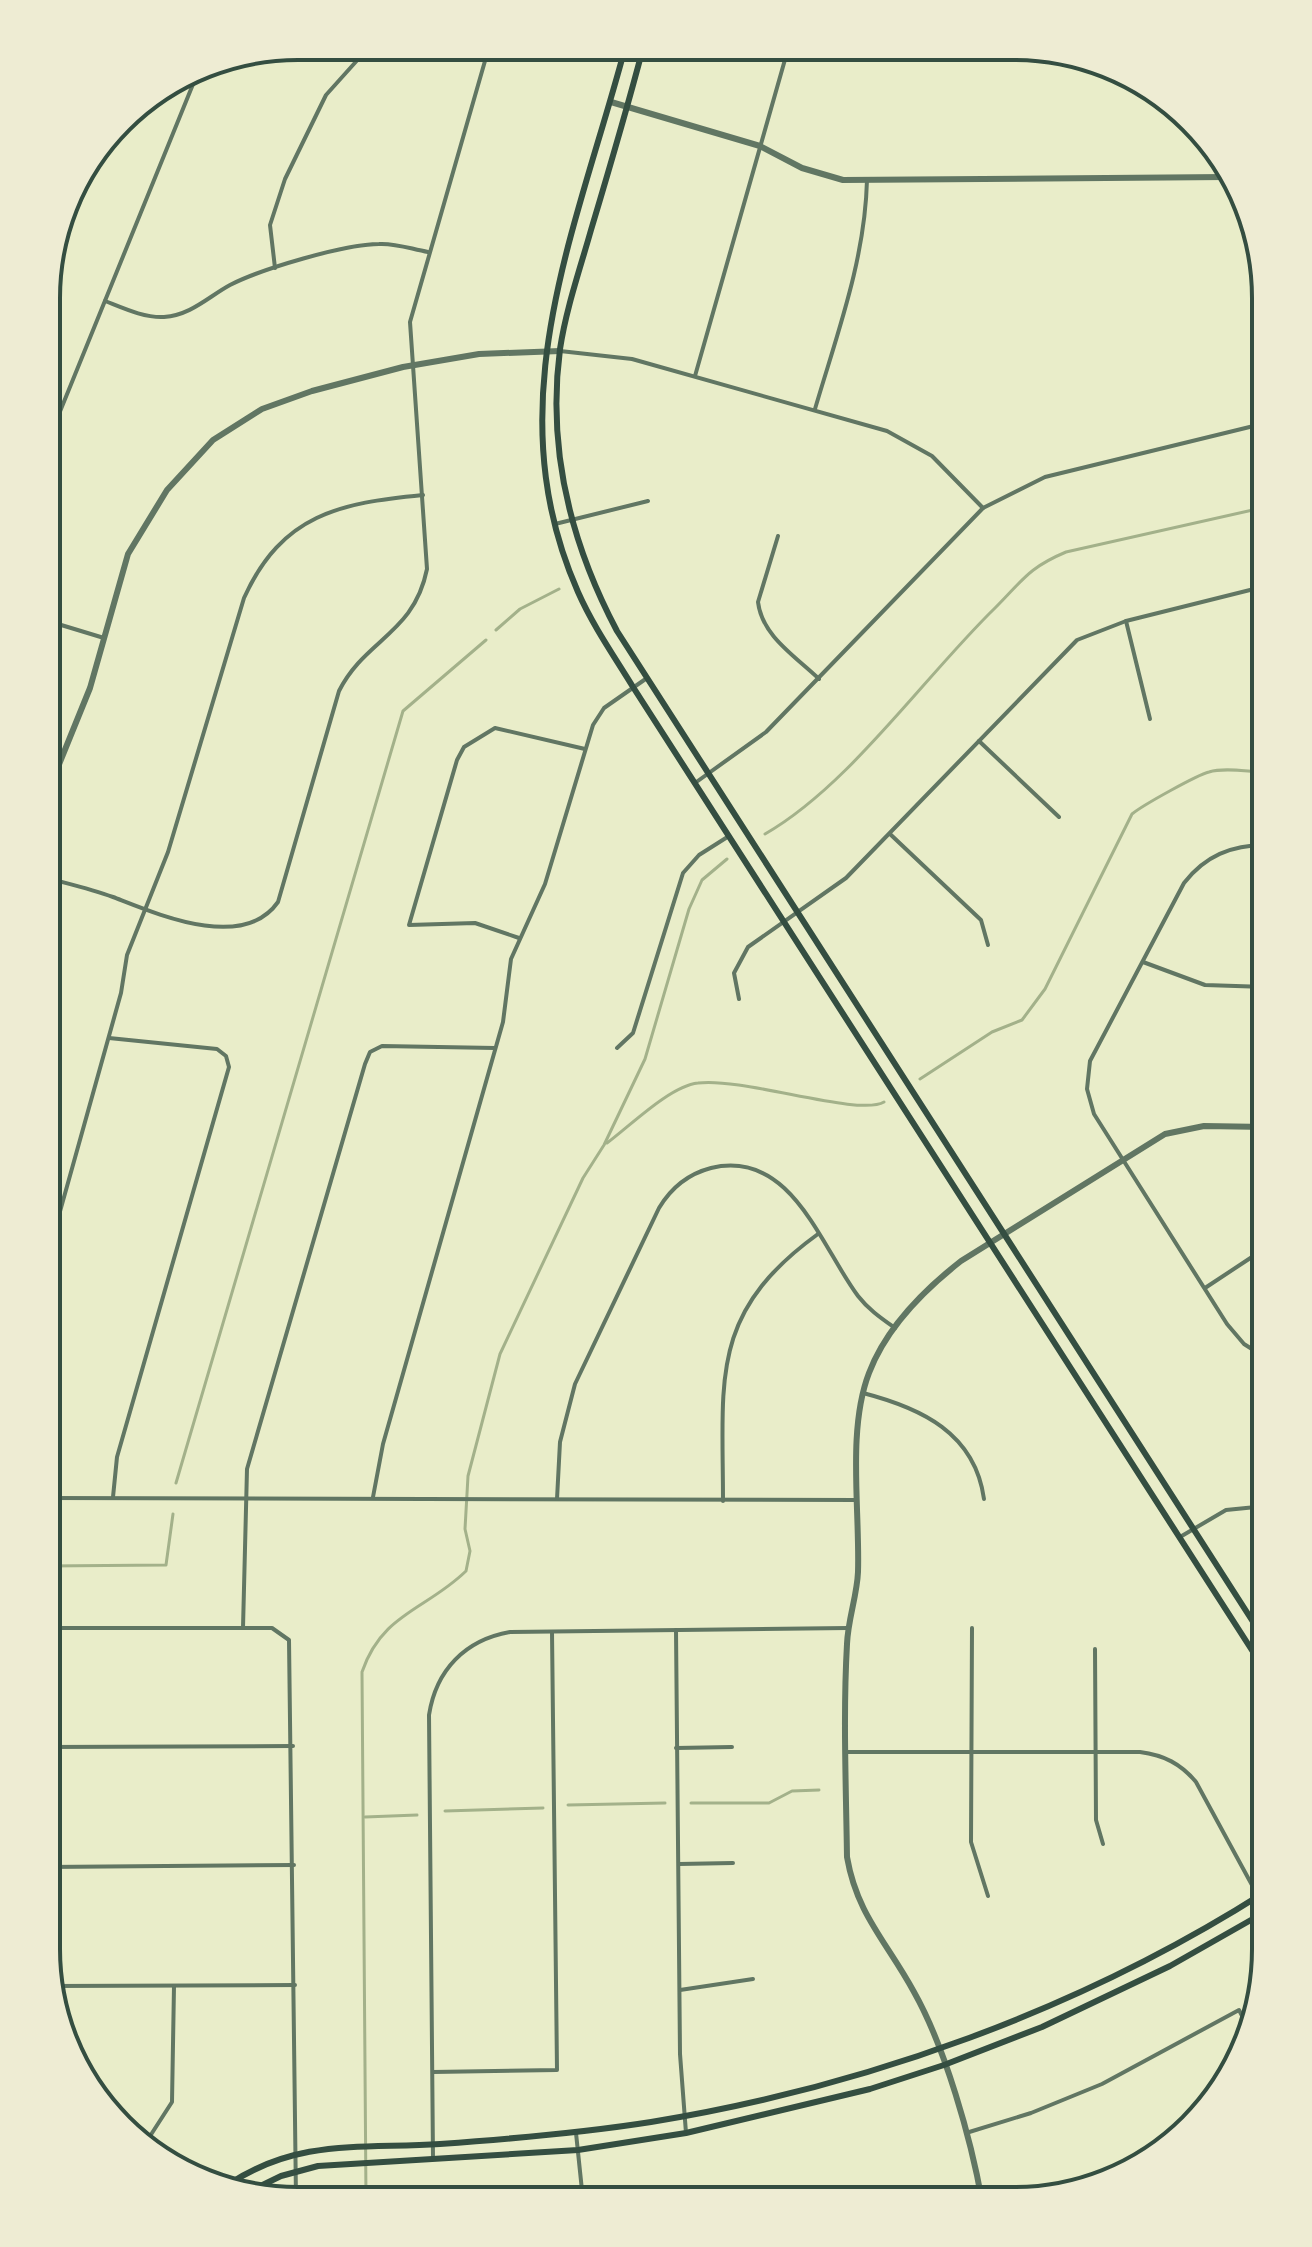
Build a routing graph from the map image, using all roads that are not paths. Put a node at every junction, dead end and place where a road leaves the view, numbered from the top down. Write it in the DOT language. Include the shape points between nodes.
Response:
graph roads {
  1 [pos="785,60"];
  2 [pos="357,61"];
  3 [pos="485,61"];
  4 [pos="622,61"];
  5 [pos="640,61"];
  6 [pos="193,85"];
  7 [pos="611,102"];
  8 [pos="627,107"];
  9 [pos="760,146"];
  10 [pos="1219,177"];
  11 [pos="867,180"];
  12 [pos="428,252"];
  13 [pos="275,268"];
  14 [pos="105,301"];
  15 [pos="545,351"];
  16 [pos="560,351"];
  17 [pos="414,365"];
  18 [pos="695,376"];
  19 [pos="815,409"];
  20 [pos="60,412"];
  21 [pos="1252,426"];
  22 [pos="423,495"];
  23 [pos="648,501"];
  24 [pos="983,508"];
  25 [pos="572,519"];
  26 [pos="555,524"];
  27 [pos="778,536"];
  28 [pos="1252,590"];
  29 [pos="1126,621"];
  30 [pos="60,625"];
  31 [pos="104,638"];
  32 [pos="647,678"];
  33 [pos="819,679"];
  34 [pos="633,687"];
  35 [pos="1150,719"];
  36 [pos="979,741"];
  37 [pos="585,749"];
  38 [pos="60,762"];
  39 [pos="709,774"];
  40 [pos="695,783"];
  41 [pos="1059,817"];
  42 [pos="890,834"];
  43 [pos="729,836"];
  44 [pos="1252,846"];
  45 [pos="60,882"];
  46 [pos="145,910"];
  47 [pos="797,912"];
  48 [pos="783,921"];
  49 [pos="520,939"];
  50 [pos="988,945"];
  51 [pos="1143,962"];
  52 [pos="1252,987"];
  53 [pos="739,999"];
  54 [pos="109,1038"];
  55 [pos="495,1048"];
  56 [pos="617,1048"];
  57 [pos="1252,1127"];
  58 [pos="1122,1158"];
  59 [pos="60,1212"];
  60 [pos="1004,1233"];
  61 [pos="818,1234"];
  62 [pos="989,1243"];
  63 [pos="1251,1257"];
  64 [pos="1205,1288"];
  65 [pos="895,1328"];
  66 [pos="1251,1347"];
  67 [pos="863,1393"];
  68 [pos="244,1496"];
  69 [pos="113,1497"];
  70 [pos="373,1497"];
  71 [pos="60,1498"];
  72 [pos="557,1499"];
  73 [pos="984,1499"];
  74 [pos="859,1500"];
  75 [pos="723,1501"];
  76 [pos="1251,1507"];
  77 [pos="1193,1528"];
  78 [pos="1179,1537"];
  79 [pos="1251,1619"];
  80 [pos="60,1628"];
  81 [pos="243,1628"];
  82 [pos="848,1628"];
  83 [pos="972,1628"];
  84 [pos="676,1630"];
  85 [pos="552,1632"];
  86 [pos="1095,1649"];
  87 [pos="1251,1649"];
  88 [pos="293,1746"];
  89 [pos="60,1747"];
  90 [pos="732,1747"];
  91 [pos="676,1748"];
  92 [pos="845,1752"];
  93 [pos="972,1752"];
  94 [pos="1095,1753"];
  95 [pos="1103,1844"];
  96 [pos="733,1863"];
  97 [pos="679,1864"];
  98 [pos="294,1865"];
  99 [pos="60,1867"];
  100 [pos="1251,1883"];
  101 [pos="988,1896"];
  102 [pos="1251,1900"];
  103 [pos="1251,1918"];
  104 [pos="753,1979"];
  105 [pos="295,1985"];
  106 [pos="64,1986"];
  107 [pos="174,1986"];
  108 [pos="680,1990"];
  109 [pos="1242,2015"];
  110 [pos="938,2049"];
  111 [pos="944,2065"];
  112 [pos="433,2072"];
  113 [pos="684,2116"];
  114 [pos="576,2133"];
  115 [pos="686,2133"];
  116 [pos="966,2133"];
  117 [pos="150,2136"];
  118 [pos="433,2144"];
  119 [pos="578,2150"];
  120 [pos="296,2153"];
  121 [pos="433,2161"];
  122 [pos="296,2171"];
  123 [pos="237,2179"];
  124 [pos="265,2185"];
  125 [pos="296,2187"];
  126 [pos="582,2187"];
  127 [pos="979,2187"];
  1 -- 9 [label="street"];
  2 -- 13 [label="street" via="326,95 285,179 270,225"];
  3 -- 12 [label="street"];
  4 -- 7 [label="main road"];
  5 -- 8 [label="main road"];
  6 -- 14 [label="street"];
  7 -- 8 [label="street"];
  7 -- 15 [label="main road" via="557,290"];
  8 -- 9 [label="street"];
  8 -- 16 [label="main road"];
  9 -- 11 [label="street" via="821,176"];
  9 -- 18 [label="street"];
  10 -- 11 [label="street"];
  11 -- 19 [label="street" via="860,254"];
  12 -- 13 [label="street" via="376,243"];
  12 -- 17 [label="street" via="410,322"];
  13 -- 14 [label="street" via="182,314 145,316"];
  14 -- 20 [label="street"];
  15 -- 16 [label="street"];
  15 -- 17 [label="street" via="479,354"];
  15 -- 26 [label="main road" via="541,430"];
  16 -- 18 [label="street" via="632,359"];
  16 -- 25 [label="main road" via="558,445"];
  17 -- 22 [label="street"];
  17 -- 31 [label="street" via="262,409 213,440 167,490 138,533"];
  18 -- 19 [label="street"];
  19 -- 24 [label="street" via="904,438 932,456"];
  21 -- 24 [label="street" via="1045,477"];
  22 -- 46 [label="street" via="357,501 330,511 287,537 256,572"];
  22 -- 46 [label="street" via="427,569 418,601 354,667 339,691 278,902 265,917 250,923 183,924"];
  23 -- 25 [label="street"];
  24 -- 33 [label="street"];
  25 -- 26 [label="street"];
  25 -- 32 [label="main road" via="601,602"];
  26 -- 34 [label="main road" via="579,594"];
  27 -- 33 [label="street" via="759,613 768,630"];
  28 -- 29 [label="street"];
  29 -- 35 [label="street"];
  29 -- 36 [label="street" via="1095,630 1069,647"];
  30 -- 31 [label="street"];
  31 -- 38 [label="street"];
  32 -- 34 [label="street"];
  32 -- 39 [label="main road"];
  33 -- 39 [label="street" via="754,742"];
  34 -- 37 [label="street" via="604,708"];
  34 -- 40 [label="main road"];
  36 -- 41 [label="street"];
  36 -- 42 [label="street"];
  37 -- 49 [label="street" via="545,884"];
  37 -- 49 [label="street" via="495,728 464,747 457,760 409,925 475,923"];
  39 -- 40 [label="street"];
  39 -- 47 [label="main road"];
  40 -- 43 [label="main road"];
  42 -- 47 [label="street" via="846,878"];
  42 -- 50 [label="street" via="981,920"];
  43 -- 48 [label="main road"];
  43 -- 56 [label="street" via="683,873 633,1033"];
  44 -- 51 [label="street" via="1231,848 1197,868"];
  45 -- 46 [label="street"];
  46 -- 54 [label="street" via="127,955"];
  47 -- 48 [label="street"];
  47 -- 60 [label="main road"];
  48 -- 53 [label="street" via="738,961 734,973"];
  48 -- 62 [label="main road"];
  49 -- 55 [label="street" via="505,981 503,1022"];
  51 -- 52 [label="street" via="1205,985"];
  51 -- 58 [label="street" via="1087,1076 1094,1114"];
  54 -- 59 [label="street"];
  54 -- 69 [label="street" via="217,1049 229,1067 122,1442"];
  55 -- 68 [label="street" via="382,1046 370,1052 247,1469"];
  55 -- 70 [label="street" via="383,1444"];
  57 -- 58 [label="street" via="1177,1129"];
  58 -- 60 [label="street"];
  58 -- 64 [label="street"];
  60 -- 62 [label="street"];
  60 -- 77 [label="main road"];
  61 -- 65 [label="street" via="863,1302"];
  61 -- 72 [label="street" via="792,1194 757,1170 716,1167 695,1173 671,1191 575,1384 560,1442"];
  61 -- 75 [label="street" via="777,1265 756,1290 730,1343 723,1390"];
  62 -- 65 [label="street" via="939,1278"];
  62 -- 78 [label="main road"];
  63 -- 64 [label="street"];
  64 -- 66 [label="street" via="1235,1335"];
  65 -- 67 [label="street" via="875,1358"];
  67 -- 73 [label="street" via="899,1402 937,1424 981,1473"];
  67 -- 74 [label="street"];
  68 -- 69 [label="street"];
  68 -- 70 [label="street"];
  68 -- 81 [label="street"];
  69 -- 71 [label="street"];
  70 -- 72 [label="street"];
  72 -- 75 [label="street"];
  74 -- 75 [label="street"];
  74 -- 82 [label="street" via="857,1588"];
  76 -- 77 [label="street" via="1233,1508"];
  77 -- 78 [label="street"];
  77 -- 79 [label="main road"];
  78 -- 87 [label="main road"];
  80 -- 81 [label="street"];
  81 -- 88 [label="street" via="272,1628 289,1640"];
  82 -- 84 [label="street"];
  82 -- 92 [label="street"];
  83 -- 93 [label="street"];
  84 -- 85 [label="street"];
  84 -- 91 [label="street"];
  85 -- 112 [label="street" via="510,1632 474,1644 448,1667 434,1694 429,1715"];
  85 -- 112 [label="street" via="557,2070"];
  86 -- 94 [label="street"];
  88 -- 89 [label="street"];
  88 -- 98 [label="street"];
  90 -- 91 [label="street"];
  91 -- 97 [label="street"];
  92 -- 93 [label="street"];
  92 -- 110 [label="street" via="851,1880 864,1916 914,1991"];
  93 -- 94 [label="street"];
  93 -- 101 [label="street" via="972,1849"];
  94 -- 95 [label="street" via="1096,1820"];
  94 -- 100 [label="street" via="1150,1753 1183,1768 1196,1782"];
  96 -- 97 [label="street"];
  97 -- 108 [label="street"];
  98 -- 99 [label="street"];
  98 -- 105 [label="street"];
  102 -- 110 [label="main road" via="1098,1983"];
  103 -- 111 [label="main road" via="1106,1998"];
  104 -- 108 [label="street"];
  105 -- 107 [label="street"];
  105 -- 120 [label="street"];
  106 -- 107 [label="street"];
  107 -- 117 [label="street" via="172,2102"];
  108 -- 113 [label="street"];
  109 -- 116 [label="street" via="1239,2010 1090,2089"];
  110 -- 111 [label="street"];
  110 -- 113 [label="main road" via="791,2093"];
  111 -- 115 [label="main road" via="809,2105"];
  111 -- 116 [label="street"];
  112 -- 118 [label="street"];
  113 -- 114 [label="main road"];
  113 -- 115 [label="street"];
  114 -- 118 [label="main road"];
  114 -- 119 [label="street"];
  115 -- 119 [label="main road"];
  116 -- 127 [label="street"];
  118 -- 120 [label="main road" via="356,2144"];
  118 -- 121 [label="street"];
  119 -- 121 [label="main road"];
  119 -- 126 [label="street"];
  120 -- 122 [label="street"];
  120 -- 123 [label="main road"];
  121 -- 122 [label="main road" via="356,2162"];
  122 -- 124 [label="main road"];
  122 -- 125 [label="street"];
}
